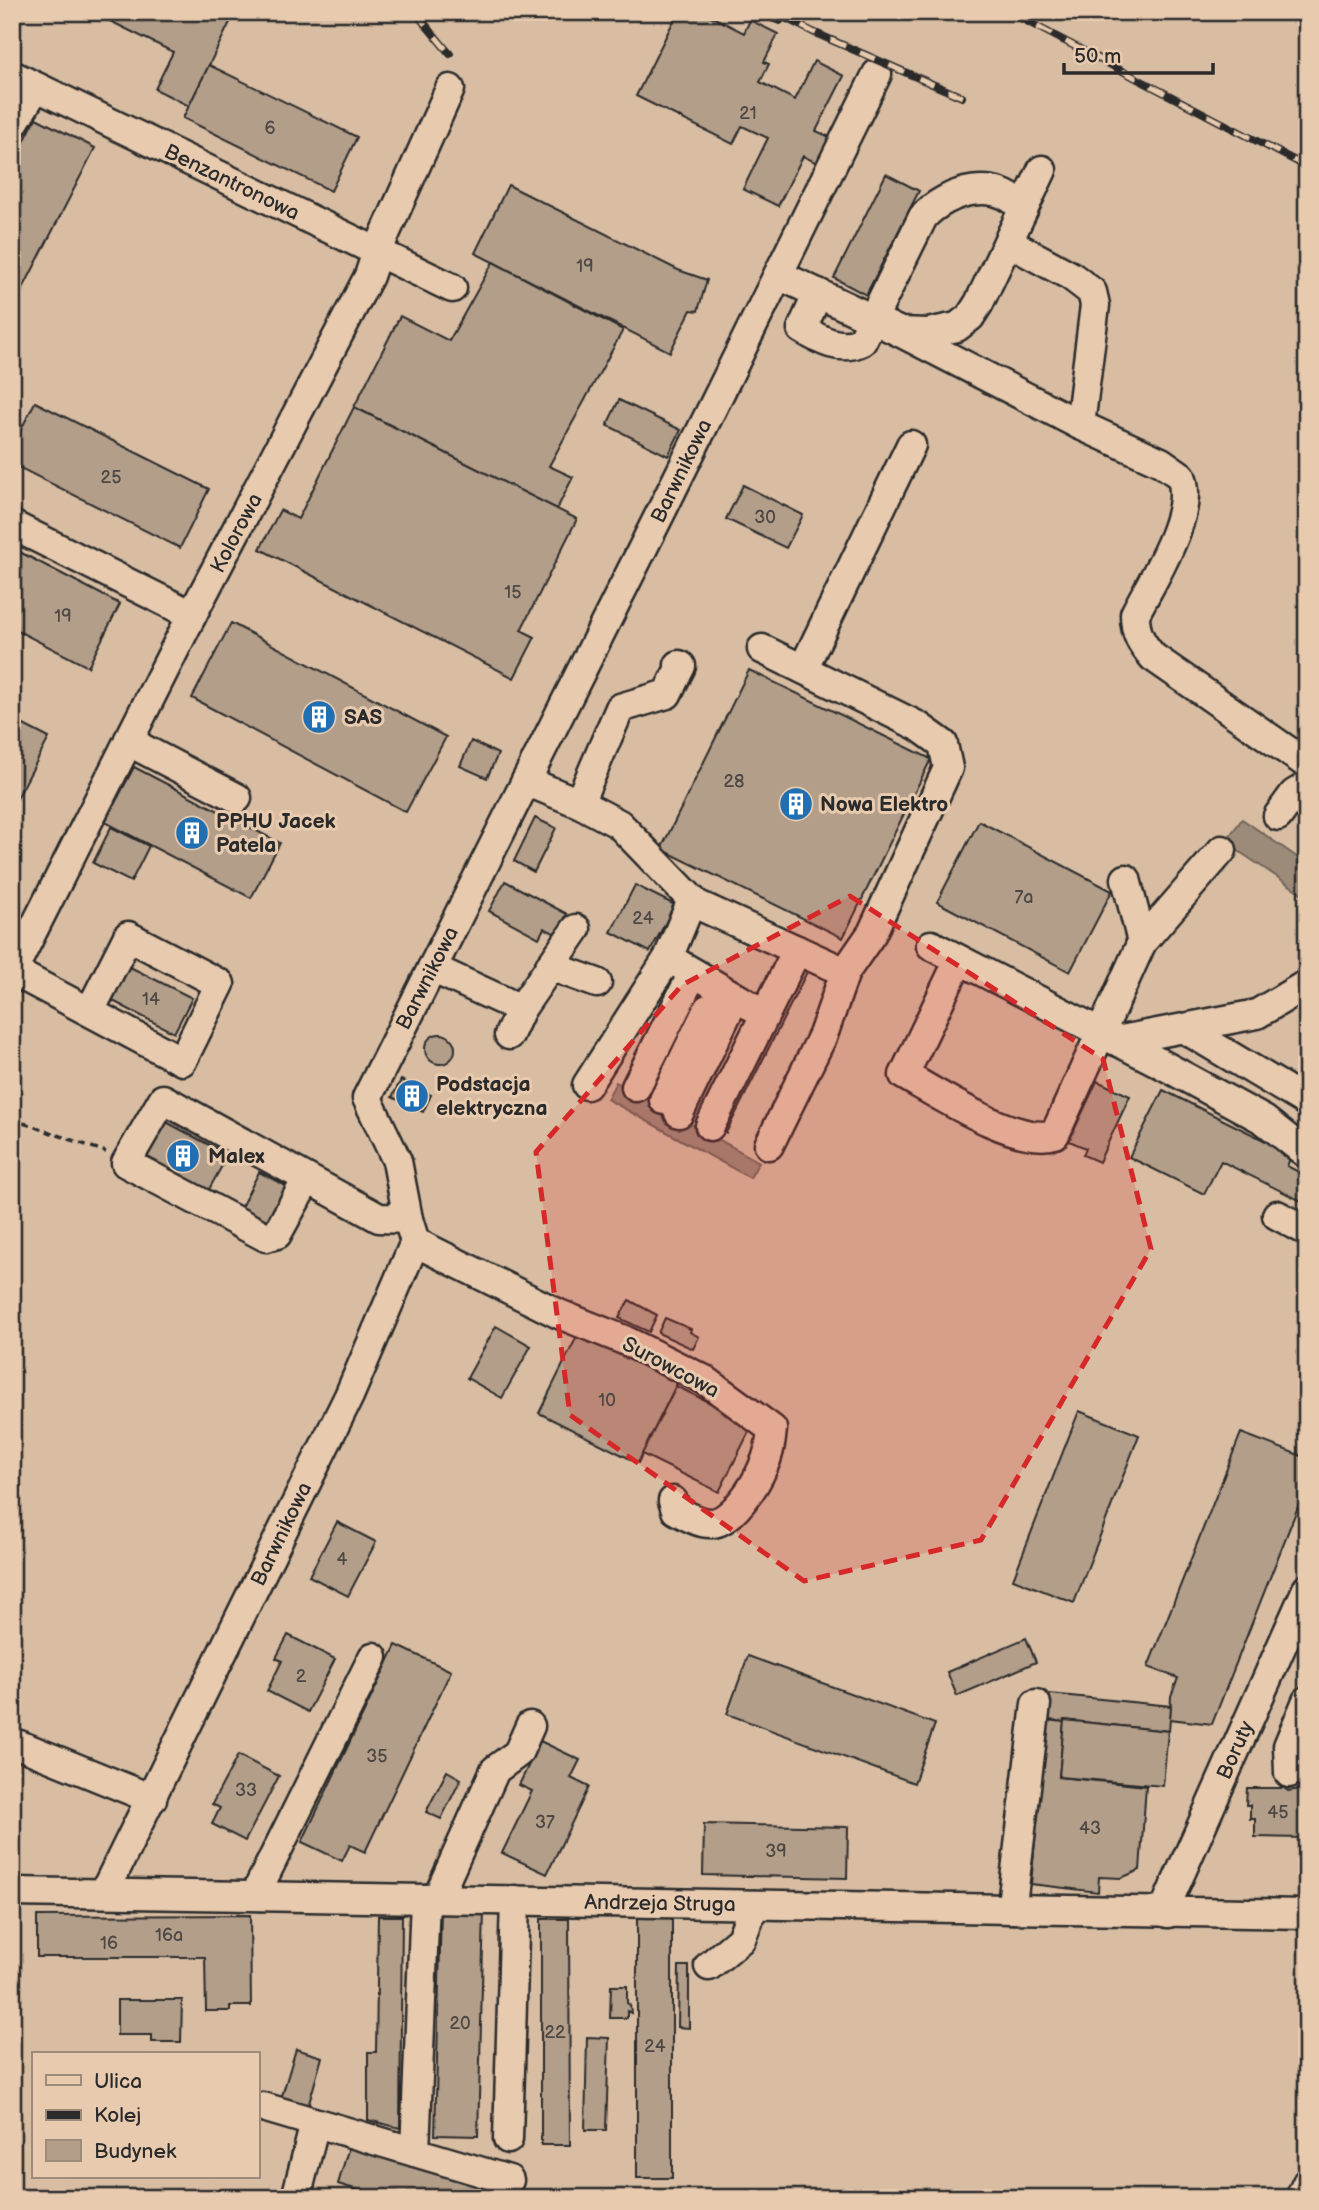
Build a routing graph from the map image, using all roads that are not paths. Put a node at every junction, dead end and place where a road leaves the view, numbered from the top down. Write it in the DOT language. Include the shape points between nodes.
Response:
graph roads {
  1 [pos="877,74"];
  2 [pos="24,81"];
  3 [pos="450,89"];
  4 [pos="12,126"];
  5 [pos="1042,170"];
  6 [pos="1023,210"];
  7 [pos="1008,242"];
  8 [pos="377,252"];
  9 [pos="779,275"];
  10 [pos="452,288"];
  11 [pos="818,293"];
  12 [pos="873,319"];
  13 [pos="900,332"];
  14 [pos="1080,425"];
  15 [pos="911,446"];
  16 [pos="12,524"];
  17 [pos="192,615"];
  18 [pos="762,649"];
  19 [pos="679,665"];
  20 [pos="803,669"];
  21 [pos="129,739"];
  22 [pos="1307,764"];
  23 [pos="526,781"];
  24 [pos="1307,786"];
  25 [pos="237,798"];
  26 [pos="579,803"];
  27 [pos="1278,816"];
  28 [pos="1222,850"];
  29 [pos="1126,879"];
  30 [pos="692,900"];
  31 [pos="576,929"];
  32 [pos="1142,942"];
  33 [pos="931,945"];
  34 [pos="797,950"];
  35 [pos="668,958"];
  36 [pos="960,960"];
  37 [pos="550,966"];
  38 [pos="432,968"];
  39 [pos="13,972"];
  40 [pos="845,972"];
  41 [pos="693,973"];
  42 [pos="597,983"];
  43 [pos="1307,985"];
  44 [pos="742,1001"];
  45 [pos="521,1009"];
  46 [pos="90,1011"];
  47 [pos="632,1015"];
  48 [pos="1185,1029"];
  49 [pos="665,1030"];
  50 [pos="509,1035"];
  51 [pos="1109,1037"];
  52 [pos="698,1073"];
  53 [pos="587,1086"];
  54 [pos="636,1087"];
  55 [pos="1307,1102"];
  56 [pos="688,1114"];
  57 [pos="769,1145"];
  58 [pos="1307,1153"];
  59 [pos="307,1179"];
  60 [pos="1277,1215"];
  61 [pos="412,1231"];
  62 [pos="1307,1231"];
  63 [pos="673,1501"];
  64 [pos="1307,1589"];
  65 [pos="373,1657"];
  66 [pos="1260,1692"];
  67 [pos="1036,1704"];
  68 [pos="1305,1708"];
  69 [pos="530,1726"];
  70 [pos="12,1742"];
  71 [pos="1289,1773"];
  72 [pos="152,1799"];
  73 [pos="12,1892"];
  74 [pos="104,1893"];
  75 [pos="260,1896"];
  76 [pos="431,1899"];
  77 [pos="515,1900"];
  78 [pos="754,1905"];
  79 [pos="1014,1909"];
  80 [pos="1168,1913"];
  81 [pos="1307,1913"];
  82 [pos="709,1966"];
  83 [pos="263,2107"];
  84 [pos="315,2123"];
  85 [pos="508,2139"];
  86 [pos="415,2152"];
  87 [pos="509,2180"];
  88 [pos="1307,2183"];
  89 [pos="296,2198"];
  90 [pos="1300,2198"];
  1 -- 9 [label="street, Barwnikowa"];
  2 -- 4 [label="street"];
  2 -- 8 [label="street, Benzantronowa"];
  3 -- 8 [label="street, Kolorowa"];
  5 -- 6 [label="street"];
  6 -- 7 [label="street"];
  6 -- 12 [label="street" via="1010,196 987,189 934,206 923,217"];
  7 -- 13 [label="street" via="970,317 957,327"];
  7 -- 14 [label="street" via="1092,292 1095,305"];
  8 -- 10 [label="street, Benzantronowa"];
  8 -- 17 [label="street, Kolorowa" via="369,276"];
  9 -- 11 [label="street"];
  9 -- 23 [label="street, Barwnikowa"];
  11 -- 12 [label="street"];
  11 -- 12 [label="street" via="802,329 824,341 852,346 862,341"];
  12 -- 13 [label="street"];
  13 -- 14 [label="street"];
  14 -- 22 [label="street" via="1161,462 1185,484 1181,522 1135,614 1139,641 1153,657"];
  15 -- 20 [label="street"];
  16 -- 17 [label="street"];
  17 -- 21 [label="street, Kolorowa"];
  18 -- 20 [label="street"];
  19 -- 26 [label="street" via="667,694 620,708"];
  20 -- 40 [label="street" via="918,726 943,744 948,768 872,933"];
  21 -- 25 [label="street"];
  21 -- 39 [label="street, Kolorowa"];
  23 -- 26 [label="street"];
  23 -- 38 [label="street, Barwnikowa"];
  24 -- 27 [label="street" via="1294,794"];
  26 -- 30 [label="street" via="619,824"];
  28 -- 32 [label="street"];
  29 -- 32 [label="street"];
  30 -- 34 [label="street"];
  30 -- 35 [label="street"];
  31 -- 37 [label="street"];
  32 -- 51 [label="street"];
  33 -- 36 [label="street"];
  34 -- 40 [label="street"];
  34 -- 44 [label="street"];
  35 -- 41 [label="street"];
  35 -- 47 [label="street"];
  36 -- 51 [label="street"];
  36 -- 51 [label="street" via="904,1075 961,1106 1029,1135 1055,1134"];
  37 -- 42 [label="street"];
  37 -- 45 [label="street"];
  38 -- 45 [label="street"];
  38 -- 61 [label="street, Barwnikowa" via="367,1098 397,1161"];
  39 -- 46 [label="street"];
  40 -- 57 [label="street" via="824,1035"];
  41 -- 44 [label="street"];
  41 -- 49 [label="street"];
  43 -- 48 [label="street" via="1257,1014"];
  44 -- 52 [label="street"];
  44 -- 52 [label="street" via="706,1034"];
  44 -- 56 [label="street"];
  45 -- 50 [label="street"];
  46 -- 46 [label="street" via="128,936 220,984 182,1061"];
  47 -- 49 [label="street"];
  47 -- 53 [label="street"];
  48 -- 51 [label="street"];
  48 -- 55 [label="street"];
  49 -- 54 [label="street"];
  51 -- 58 [label="street" via="1264,1121"];
  52 -- 56 [label="street"];
  52 -- 56 [label="street"];
  59 -- 59 [label="street" via="277,1234 266,1237 126,1163 163,1099"];
  59 -- 61 [label="street"];
  60 -- 62 [label="street"];
  61 -- 63 [label="street, Surowcowa" via="559,1314 705,1380 772,1429 763,1469 731,1516 713,1524 693,1520 676,1510"];
  61 -- 72 [label="street, Barwnikowa" via="349,1396"];
  64 -- 66 [label="street, Boruty"];
  65 -- 75 [label="street" via="260,1885"];
  66 -- 68 [label="street"];
  66 -- 80 [label="street, Boruty" via="1169,1899"];
  67 -- 79 [label="street"];
  68 -- 71 [label="street" via="1288,1746"];
  69 -- 76 [label="street" via="518,1753 495,1770"];
  70 -- 72 [label="street"];
  72 -- 74 [label="street, Barwnikowa"];
  73 -- 74 [label="street, Andrzeja Struga"];
  74 -- 75 [label="street, Andrzeja Struga"];
  75 -- 76 [label="street, Andrzeja Struga"];
  76 -- 77 [label="street, Andrzeja Struga"];
  76 -- 86 [label="street"];
  77 -- 78 [label="street, Andrzeja Struga"];
  77 -- 85 [label="street"];
  78 -- 79 [label="street, Andrzeja Struga"];
  78 -- 82 [label="street" via="741,1939"];
  79 -- 80 [label="street, Andrzeja Struga"];
  80 -- 81 [label="street, Andrzeja Struga"];
  83 -- 84 [label="street"];
  84 -- 86 [label="street"];
  84 -- 89 [label="street"];
  86 -- 87 [label="street"];
  88 -- 90 [label="street"];
}
